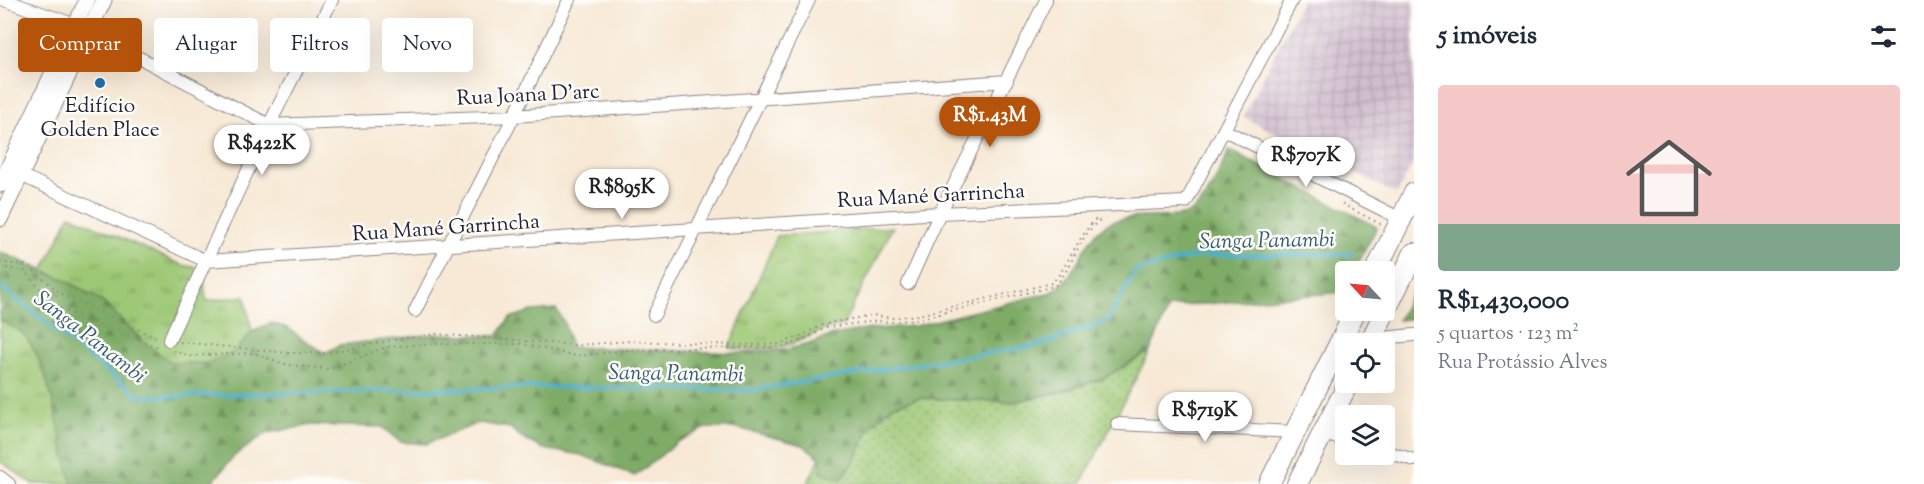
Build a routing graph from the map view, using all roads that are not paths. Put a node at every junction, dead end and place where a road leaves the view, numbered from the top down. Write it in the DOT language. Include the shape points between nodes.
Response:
graph roads {
  1 [pos="4,0"];
  2 [pos="87,0"];
  3 [pos="104,0"];
  4 [pos="332,0"];
  5 [pos="569,0"];
  6 [pos="809,0"];
  7 [pos="1046,0"];
  8 [pos="1292,0"];
  9 [pos="55,18"];
  10 [pos="84,18"];
  11 [pos="90,18"];
  12 [pos="142,59"];
  13 [pos="60,72"];
  14 [pos="65,72"];
  15 [pos="1006,81"];
  16 [pos="761,98"];
  17 [pos="514,116"];
  18 [pos="269,125"];
  19 [pos="1224,130"];
  20 [pos="8,169"];
  21 [pos="22,176"];
  22 [pos="0,185"];
  23 [pos="1414,193"];
  24 [pos="940,213"];
  25 [pos="0,219"];
  26 [pos="1398,225"];
  27 [pos="695,230"];
  28 [pos="447,247"];
  29 [pos="1414,253"];
  30 [pos="206,261"];
  31 [pos="1380,261"];
  32 [pos="1391,261"];
  33 [pos="1395,272"];
  34 [pos="908,284"];
  35 [pos="414,311"];
  36 [pos="654,315"];
  37 [pos="1350,321"];
  38 [pos="1414,334"];
  39 [pos="1395,337"];
  40 [pos="168,346"];
  41 [pos="1344,393"];
  42 [pos="1117,424"];
  43 [pos="1295,432"];
  44 [pos="1323,434"];
  45 [pos="1335,437"];
  46 [pos="1395,454"];
  47 [pos="1414,460"];
  48 [pos="0,477"];
  49 [pos="9,484"];
  50 [pos="1271,484"];
  51 [pos="1297,484"];
  1 -- 9 [label="street, Rua Joana D'arc"];
  2 -- 10 [label="street"];
  3 -- 11 [label="street"];
  4 -- 18 [label="street"];
  5 -- 17 [label="street"];
  6 -- 16 [label="street"];
  7 -- 15 [label="street"];
  8 -- 19 [label="street"];
  12 -- 18 [label="street, Rua Joana D'arc"];
  13 -- 20 [label="street"];
  14 -- 21 [label="street"];
  15 -- 16 [label="street, Rua Joana D'arc"];
  15 -- 24 [label="street"];
  16 -- 17 [label="street, Rua Joana D'arc"];
  16 -- 27 [label="street"];
  17 -- 18 [label="street, Rua Joana D'arc"];
  17 -- 28 [label="street"];
  18 -- 30 [label="street"];
  19 -- 24 [label="street, Rua Mané Garrincha" via="1186,202"];
  19 -- 26 [label="street"];
  20 -- 21 [label="street, Rua Mané Garrincha"];
  20 -- 22 [label="street"];
  21 -- 25 [label="street"];
  21 -- 30 [label="street, Rua Mané Garrincha"];
  23 -- 26 [label="main road"];
  24 -- 27 [label="street, Rua Mané Garrincha"];
  24 -- 34 [label="street"];
  26 -- 31 [label="main road"];
  26 -- 32 [label="main road"];
  27 -- 28 [label="street, Rua Mané Garrincha"];
  27 -- 36 [label="street"];
  28 -- 30 [label="street, Rua Mané Garrincha"];
  28 -- 35 [label="street"];
  29 -- 33 [label="main road"];
  30 -- 40 [label="street"];
  37 -- 43 [label="main road"];
  38 -- 39 [label="street"];
  41 -- 44 [label="main road"];
  42 -- 43 [label="street"];
  43 -- 50 [label="main road"];
  44 -- 45 [label="street"];
  44 -- 51 [label="main road"];
  46 -- 47 [label="street"];
  48 -- 49 [label="street"];
}
